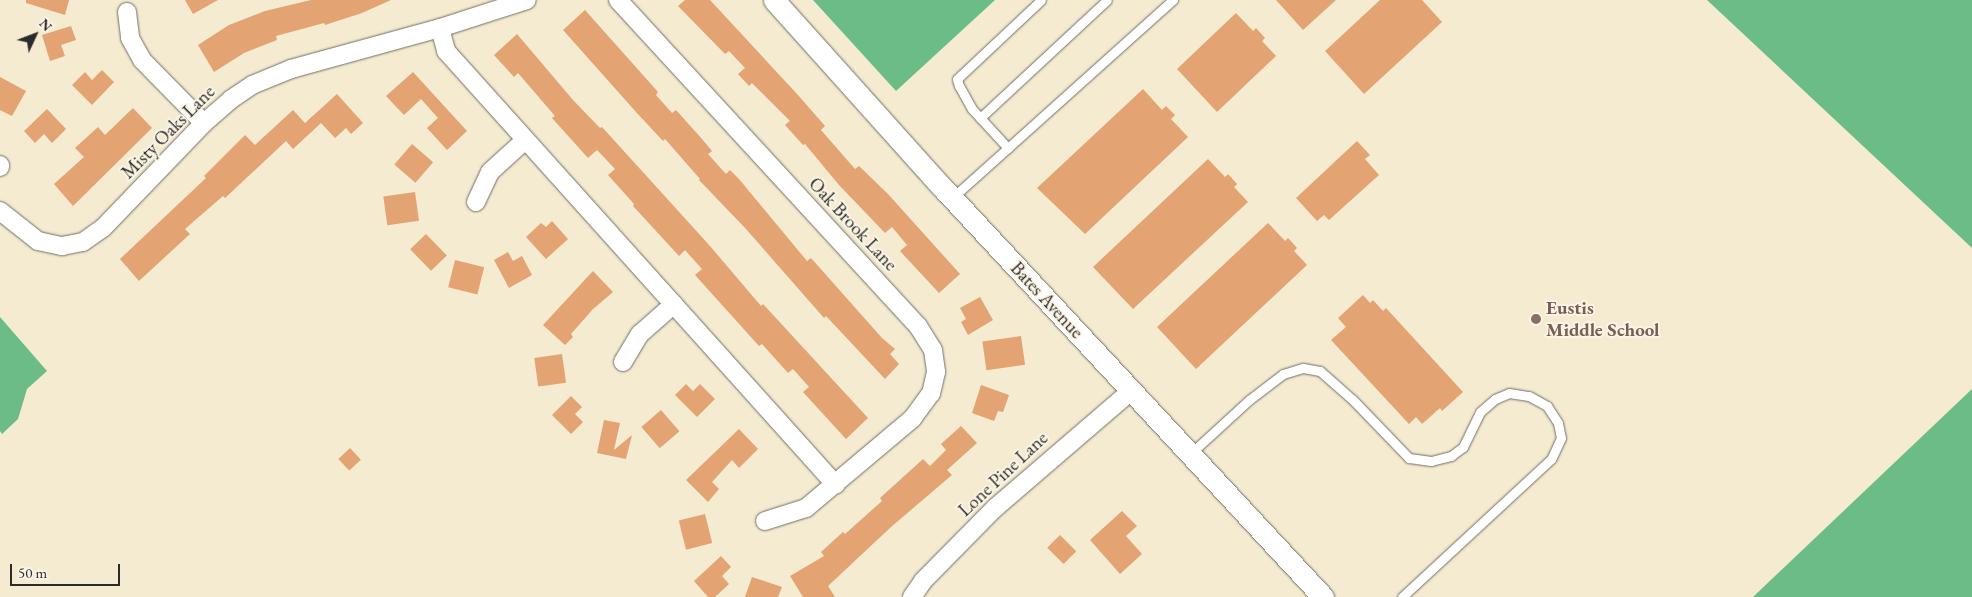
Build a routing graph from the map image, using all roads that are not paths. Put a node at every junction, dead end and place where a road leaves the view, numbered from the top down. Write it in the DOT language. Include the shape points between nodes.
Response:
graph roads {
  1 [pos="527,0"];
  2 [pos="618,0"];
  3 [pos="774,0"];
  4 [pos="1041,0"];
  5 [pos="1107,0"];
  6 [pos="1174,0"];
  7 [pos="127,12"];
  8 [pos="440,28"];
  9 [pos="980,118"];
  10 [pos="204,123"];
  11 [pos="525,140"];
  12 [pos="1008,148"];
  13 [pos="952,198"];
  14 [pos="476,202"];
  15 [pos="0,211"];
  16 [pos="674,304"];
  17 [pos="623,362"];
  18 [pos="1131,391"];
  19 [pos="1190,454"];
  20 [pos="836,485"];
  21 [pos="766,521"];
  22 [pos="912,597"];
  23 [pos="1323,597"];
  24 [pos="1402,597"];
  1 -- 8 [label="street, Misty Oaks Lane"];
  2 -- 20 [label="street, Oak Brook Lane" via="918,326 933,350 936,372 927,399 913,418"];
  3 -- 13 [label="street, Bates Avenue"];
  4 -- 9 [label="lane" via="957,79 964,98"];
  5 -- 9 [label="lane"];
  6 -- 12 [label="lane"];
  7 -- 10 [label="street" via="130,38 142,60"];
  8 -- 10 [label="street, Misty Oaks Lane" via="291,69 252,85"];
  8 -- 11 [label="street" via="446,51"];
  9 -- 12 [label="lane"];
  10 -- 15 [label="street, Misty Oaks Lane" via="103,228 83,242 62,246 38,240"];
  11 -- 14 [label="street" via="490,172"];
  11 -- 16 [label="street"];
  12 -- 13 [label="lane"];
  13 -- 18 [label="street, Bates Avenue"];
  16 -- 17 [label="street" via="640,334"];
  16 -- 20 [label="street"];
  18 -- 19 [label="street, Bates Avenue"];
  18 -- 22 [label="street, Lone Pine Lane" via="995,508 923,580"];
  19 -- 23 [label="street, Bates Avenue"];
  19 -- 24 [label="lane" via="1283,374 1303,368 1320,371 1409,458 1431,461 1450,456 1463,447 1480,412 1495,399 1509,393 1529,396 1547,406 1558,422 1561,438 1551,460"];
  20 -- 21 [label="street, Oak Brook Lane" via="806,508"];
}
